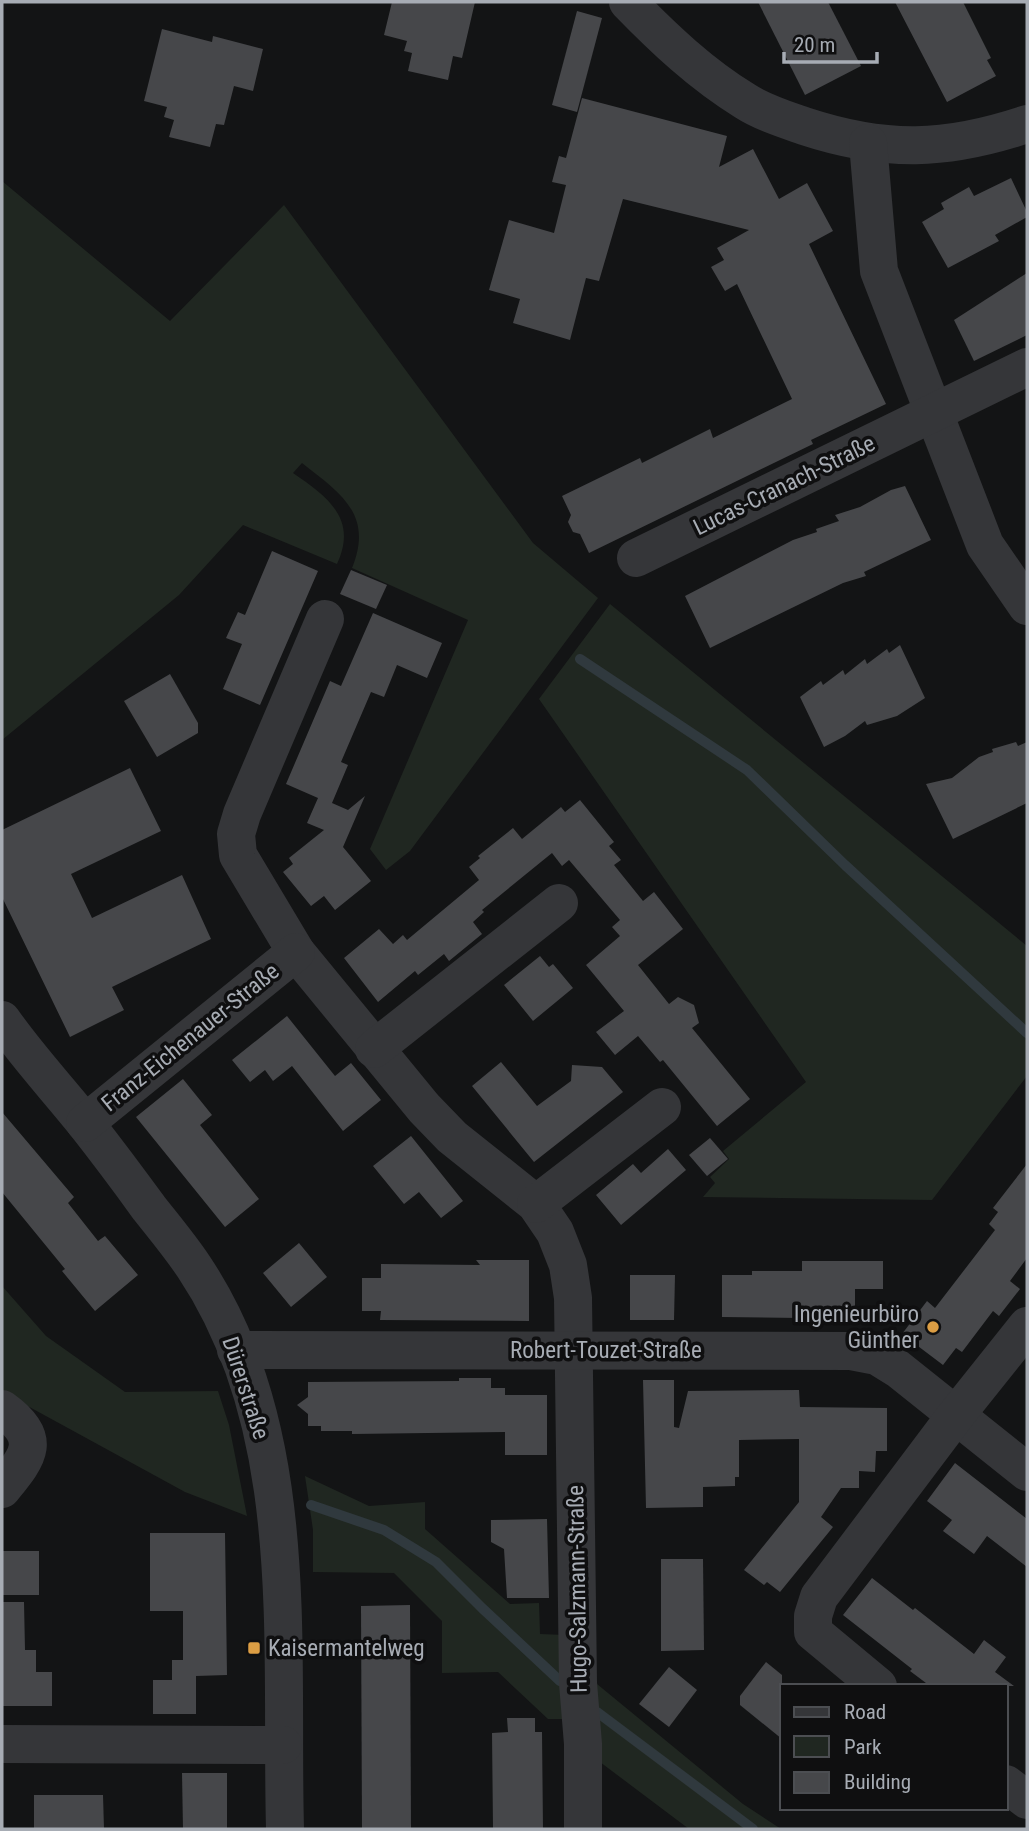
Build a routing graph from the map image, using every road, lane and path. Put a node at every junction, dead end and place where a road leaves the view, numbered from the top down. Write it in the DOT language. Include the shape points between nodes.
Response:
graph roads {
  1 [pos="628,2"];
  2 [pos="1027,124"];
  3 [pos="868,144"];
  4 [pos="1027,367"];
  5 [pos="932,412"];
  6 [pos="636,558"];
  7 [pos="1027,606"];
  8 [pos="325,619"];
  9 [pos="559,903"];
  10 [pos="296,952"];
  11 [pos="2,1020"];
  12 [pos="374,1049"];
  13 [pos="663,1107"];
  14 [pos="85,1122"];
  15 [pos="536,1204"];
  16 [pos="1027,1326"];
  17 [pos="572,1349"];
  18 [pos="236,1350"];
  19 [pos="2,1409"];
  20 [pos="956,1415"];
  21 [pos="1027,1472"];
  22 [pos="2,1489"];
  23 [pos="876,1684"];
  24 [pos="2,1744"];
  25 [pos="283,1745"];
  26 [pos="1008,1786"];
  27 [pos="1027,1800"];
  28 [pos="285,1829"];
  29 [pos="583,1829"];
  1 -- 3 [label="street" via="660,35 748,103 786,120"];
  2 -- 3 [label="street" via="960,142"];
  3 -- 5 [label="street" via="878,271"];
  4 -- 5 [label="street, Lucas-Cranach-Straße"];
  5 -- 6 [label="street, Lucas-Cranach-Straße"];
  5 -- 7 [label="street" via="985,545"];
  8 -- 10 [label="street, Franz-Eichenauer-Straße" via="236,834 238,855"];
  9 -- 12 [label="street"];
  10 -- 12 [label="street, Franz-Eichenauer-Straße"];
  10 -- 14 [label="street, Franz-Eichenauer-Straße"];
  11 -- 14 [label="street, Dürerstraße"];
  12 -- 15 [label="street, Franz-Eichenauer-Straße" via="452,1137"];
  13 -- 15 [label="street"];
  14 -- 18 [label="street, Dürerstraße" via="194,1266"];
  15 -- 17 [label="street, Franz-Eichenauer-Straße" via="568,1265"];
  16 -- 20 [label="street"];
  17 -- 18 [label="street, Robert-Touzet-Straße"];
  17 -- 20 [label="street, Robert-Touzet-Straße" via="851,1351 877,1356"];
  17 -- 29 [label="street, Hugo-Salzmann-Straße"];
  18 -- 25 [label="street, Dürerstraße" via="270,1464 279,1526"];
  19 -- 22 [label="street" via="15,1418 29,1442 26,1459"];
  20 -- 21 [label="street, Robert-Touzet-Straße"];
  20 -- 23 [label="street" via="819,1597 813,1616 813,1633"];
  24 -- 25 [label="street"];
  25 -- 28 [label="street, Dürerstraße"];
  26 -- 27 [label="street"];
}
